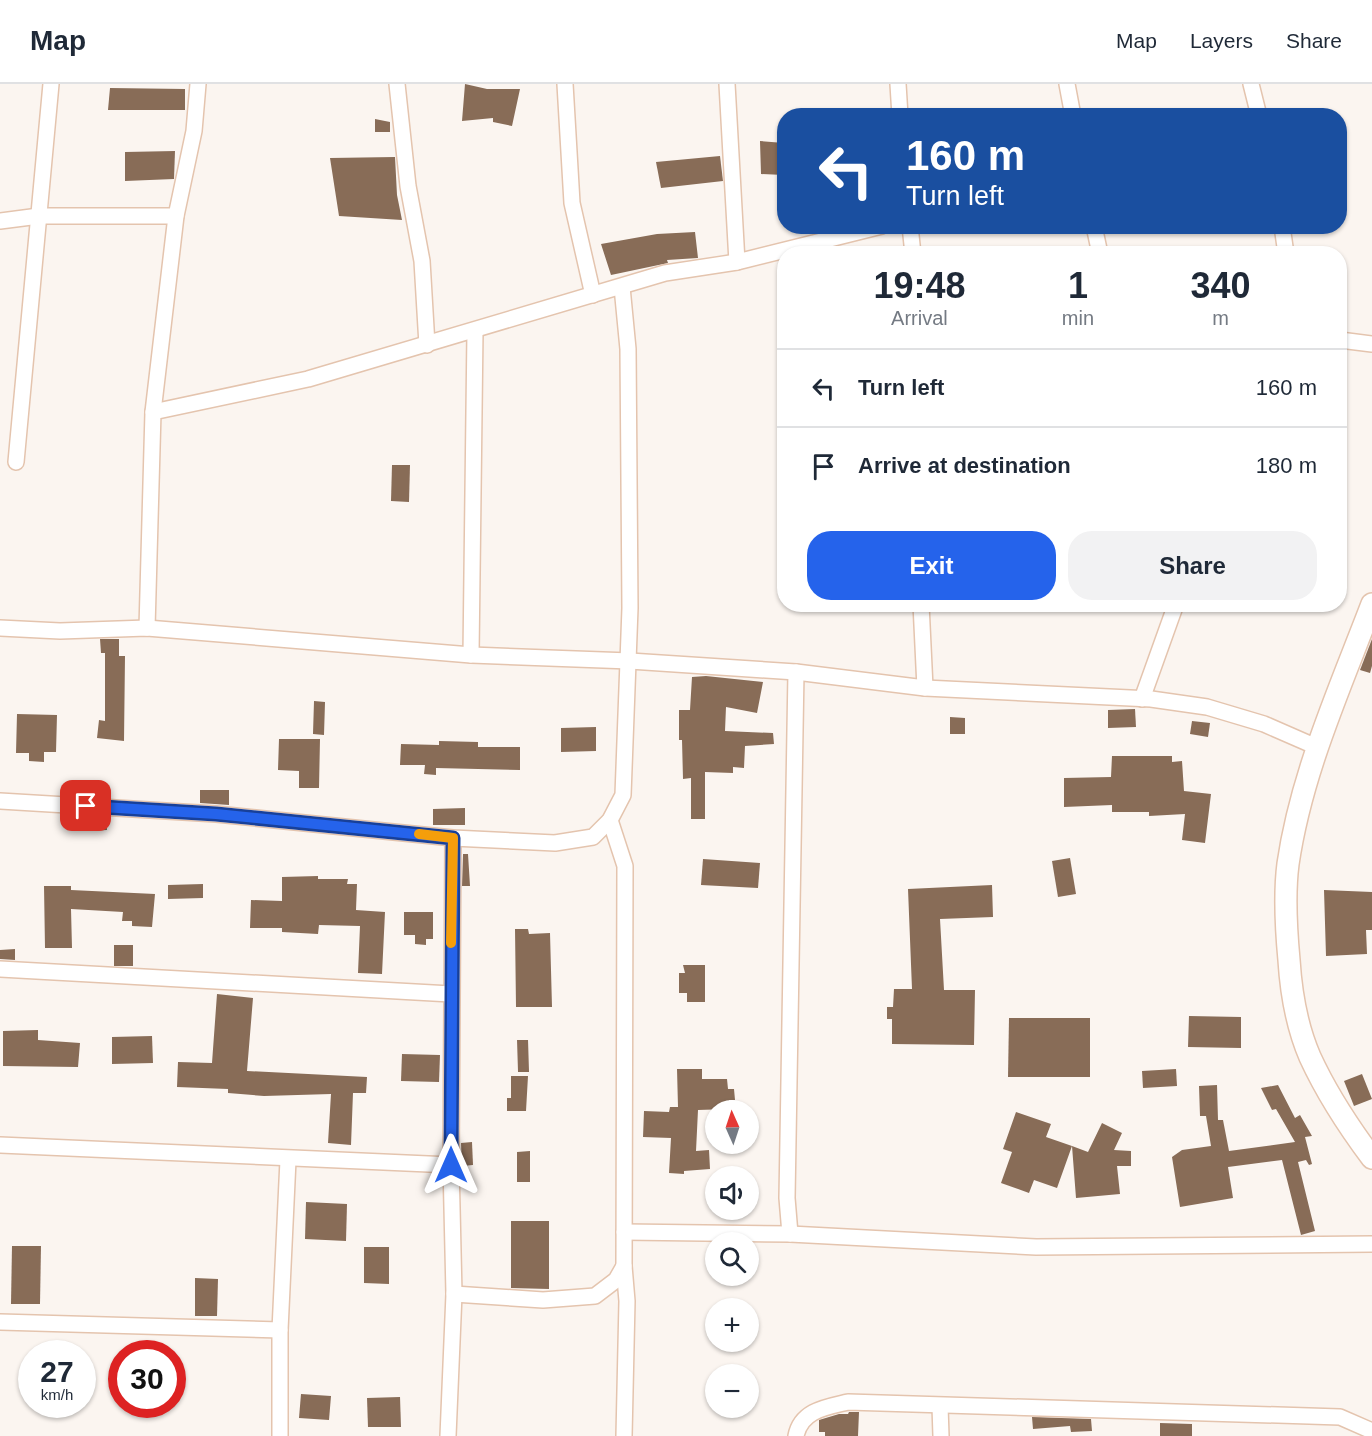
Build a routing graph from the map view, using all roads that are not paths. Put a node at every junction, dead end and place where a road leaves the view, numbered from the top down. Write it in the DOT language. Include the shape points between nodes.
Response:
graph roads {
  1 [pos="51,84"];
  2 [pos="198,84"];
  3 [pos="397,84"];
  4 [pos="565,84"];
  5 [pos="727,84"];
  6 [pos="898,84"];
  7 [pos="1067,84"];
  8 [pos="1251,84"];
  9 [pos="900,108"];
  10 [pos="1072,108"];
  11 [pos="1257,108"];
  12 [pos="39,216"];
  13 [pos="176,216"];
  14 [pos="0,221"];
  15 [pos="850,234"];
  16 [pos="801,246"];
  17 [pos="777,252"];
  18 [pos="737,262"];
  19 [pos="622,287"];
  20 [pos="593,295"];
  21 [pos="475,331"];
  22 [pos="1347,341"];
  23 [pos="1372,344"];
  24 [pos="427,345"];
  25 [pos="153,412"];
  26 [pos="16,462"];
  27 [pos="1372,603"];
  28 [pos="921,612"];
  29 [pos="1173,612"];
  30 [pos="0,628"];
  31 [pos="147,628"];
  32 [pos="471,655"];
  33 [pos="630,661"];
  34 [pos="796,672"];
  35 [pos="925,688"];
  36 [pos="1142,699"];
  37 [pos="1318,748"];
  38 [pos="0,801"];
  39 [pos="610,820"];
  40 [pos="453,838"];
  41 [pos="0,969"];
  42 [pos="451,994"];
  43 [pos="0,1145"];
  44 [pos="1372,1158"];
  45 [pos="288,1160"];
  46 [pos="451,1165"];
  47 [pos="624,1232"];
  48 [pos="790,1234"];
  49 [pos="1372,1244"];
  50 [pos="624,1266"];
  51 [pos="454,1294"];
  52 [pos="0,1322"];
  53 [pos="280,1330"];
  54 [pos="940,1406"];
  55 [pos="1372,1431"];
  56 [pos="280,1436"];
  57 [pos="448,1436"];
  58 [pos="624,1436"];
  59 [pos="796,1436"];
  60 [pos="940,1436"];
  1 -- 12 [label="street"];
  2 -- 13 [label="street" via="192,141"];
  3 -- 24 [label="street" via="408,186 422,261"];
  4 -- 20 [label="street" via="572,203"];
  5 -- 18 [label="street"];
  6 -- 9 [label="street"];
  7 -- 10 [label="street"];
  8 -- 11 [label="street"];
  12 -- 13 [label="street"];
  12 -- 14 [label="street"];
  12 -- 26 [label="street"];
  13 -- 25 [label="street"];
  15 -- 16 [label="street"];
  17 -- 18 [label="street"];
  18 -- 19 [label="street" via="665,273"];
  19 -- 20 [label="street"];
  19 -- 33 [label="street" via="628,349"];
  20 -- 21 [label="street"];
  21 -- 24 [label="street"];
  21 -- 32 [label="street"];
  22 -- 23 [label="street"];
  24 -- 25 [label="street" via="308,379"];
  25 -- 31 [label="street"];
  27 -- 37 [label="street"];
  28 -- 35 [label="street"];
  29 -- 36 [label="street"];
  30 -- 31 [label="street"];
  31 -- 32 [label="street"];
  32 -- 33 [label="street"];
  33 -- 34 [label="street"];
  33 -- 39 [label="street" via="623,795"];
  34 -- 35 [label="street"];
  34 -- 48 [label="street" via="787,1198"];
  35 -- 36 [label="street"];
  36 -- 37 [label="street" via="1207,707 1264,724"];
  37 -- 44 [label="street" via="1288,865 1286,924 1291,991 1309,1055 1337,1111"];
  38 -- 40 [label="street" via="216,814"];
  39 -- 40 [label="street" via="593,837 555,843"];
  39 -- 47 [label="street" via="625,866"];
  40 -- 42 [label="street"];
  41 -- 42 [label="street"];
  42 -- 46 [label="street"];
  43 -- 45 [label="street"];
  45 -- 46 [label="street"];
  45 -- 53 [label="street"];
  46 -- 51 [label="street"];
  47 -- 48 [label="street"];
  47 -- 50 [label="street"];
  48 -- 49 [label="street" via="1036,1247"];
  50 -- 51 [label="street" via="616,1280 595,1296 543,1300"];
  50 -- 58 [label="street"];
  51 -- 57 [label="street"];
  52 -- 53 [label="street"];
  53 -- 56 [label="street"];
  54 -- 55 [label="street" via="1340,1417"];
  54 -- 59 [label="street" via="848,1402 814,1410"];
  54 -- 60 [label="street"];
}
